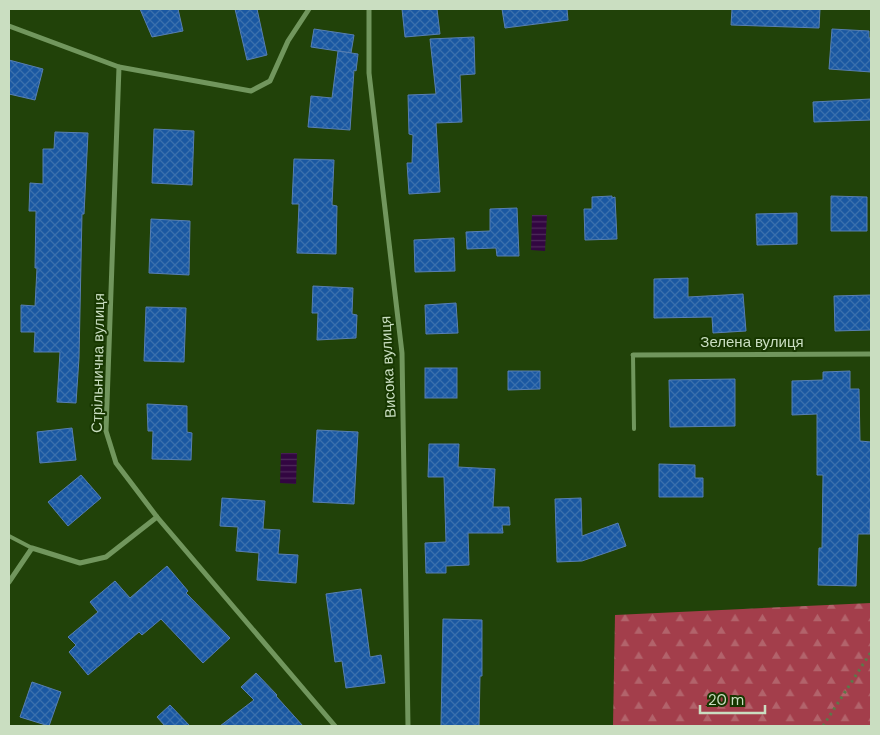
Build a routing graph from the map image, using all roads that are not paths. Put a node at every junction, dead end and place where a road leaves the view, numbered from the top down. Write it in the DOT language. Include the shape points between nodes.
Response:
graph roads {
  1 [pos="309,9"];
  2 [pos="369,9"];
  3 [pos="9,26"];
  4 [pos="119,67"];
  5 [pos="871,354"];
  6 [pos="632,356"];
  7 [pos="634,429"];
  8 [pos="157,517"];
  9 [pos="9,536"];
  10 [pos="32,548"];
  11 [pos="9,582"];
  12 [pos="335,726"];
  13 [pos="408,726"];
  1 -- 4 [label="street" via="288,40 270,81 252,91"];
  2 -- 13 [label="street, Висока вулиця" via="369,73 402,353"];
  3 -- 4 [label="street"];
  4 -- 8 [label="street, Стрільнична вулиця" via="106,431 116,463"];
  5 -- 6 [label="street, Зелена вулиця"];
  6 -- 7 [label="lane"];
  8 -- 10 [label="street" via="106,557 80,563"];
  8 -- 12 [label="street, Стрільнична вулиця"];
  9 -- 10 [label="lane"];
  10 -- 11 [label="street"];
}
